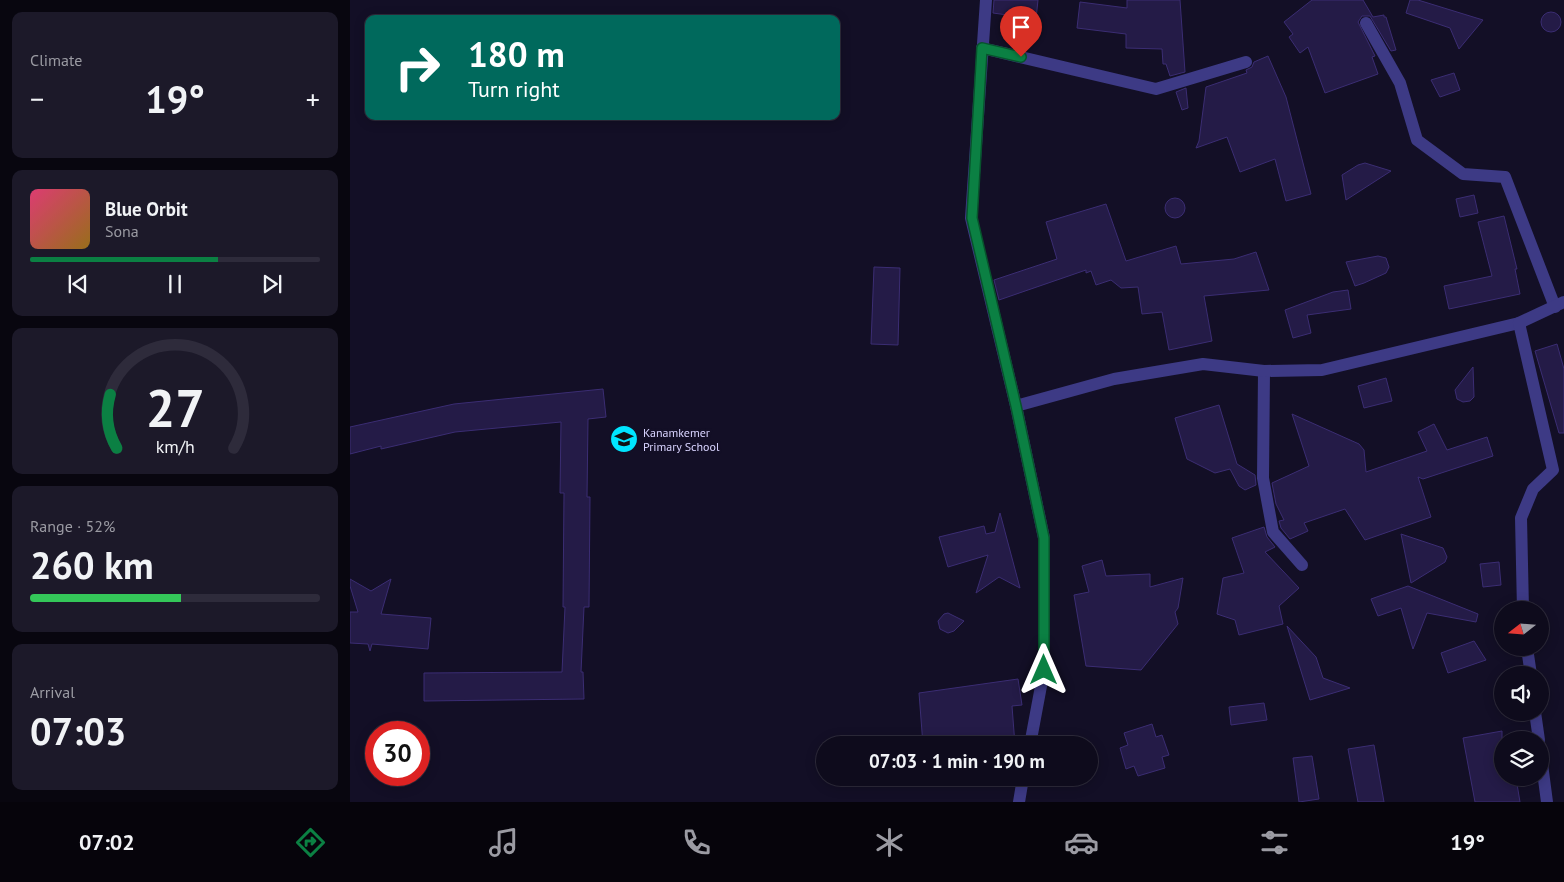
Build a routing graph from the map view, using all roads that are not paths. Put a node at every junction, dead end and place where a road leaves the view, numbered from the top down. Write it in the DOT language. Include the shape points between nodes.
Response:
graph roads {
  1 [pos="986,0"];
  2 [pos="1366,23"];
  3 [pos="982,48"];
  4 [pos="1246,62"];
  5 [pos="1559,304"];
  6 [pos="1519,323"];
  7 [pos="1264,371"];
  8 [pos="1016,406"];
  9 [pos="1559,469"];
  10 [pos="1302,565"];
  11 [pos="1523,601"];
  12 [pos="1032,736"];
  13 [pos="1022,786"];
  14 [pos="1545,786"];
  15 [pos="1019,802"];
  16 [pos="1547,802"];
  1 -- 3 [label="street"];
  2 -- 5 [label="street" via="1400,83 1417,140 1462,174 1504,177"];
  3 -- 4 [label="street" via="1156,89"];
  3 -- 8 [label="street" via="972,218"];
  5 -- 6 [label="street"];
  6 -- 7 [label="street" via="1322,370"];
  6 -- 9 [label="street"];
  7 -- 8 [label="street" via="1203,364 1114,379"];
  7 -- 10 [label="street" via="1263,478 1273,532"];
  8 -- 12 [label="street" via="1044,538 1044,670"];
  9 -- 11 [label="street" via="1533,489 1522,518"];
  13 -- 15 [label="street"];
  14 -- 16 [label="street"];
}
